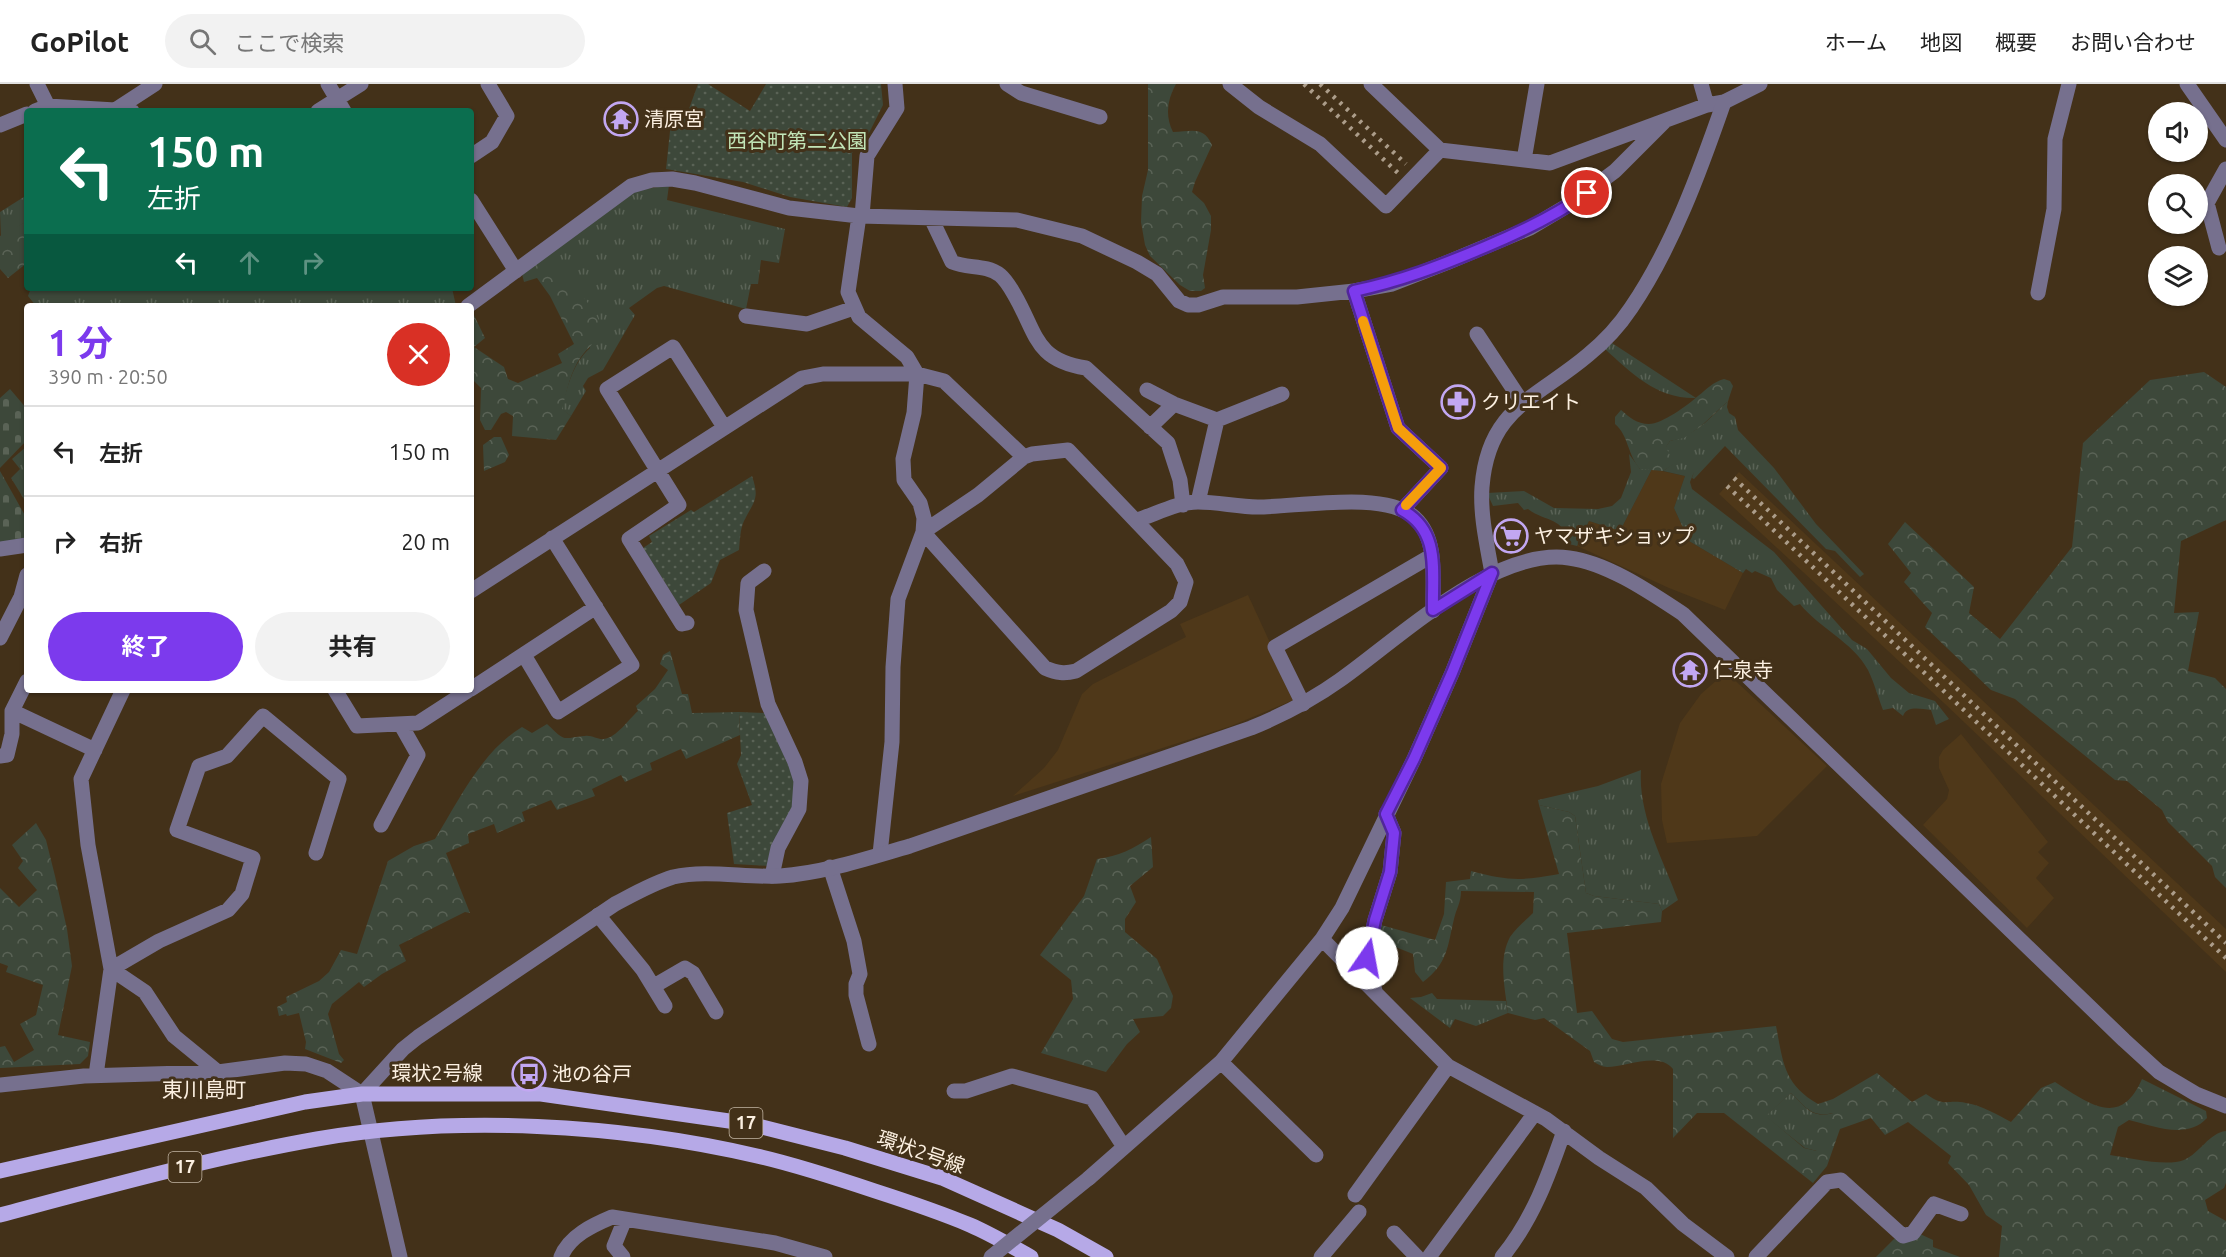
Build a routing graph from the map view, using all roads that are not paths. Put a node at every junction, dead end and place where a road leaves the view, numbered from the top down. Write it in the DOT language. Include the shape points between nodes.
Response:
graph roads {
  1 [pos="37,84"];
  2 [pos="155,84"];
  3 [pos="328,84"];
  4 [pos="361,84"];
  5 [pos="488,84"];
  6 [pos="895,84"];
  7 [pos="1007,84"];
  8 [pos="1230,84"];
  9 [pos="1371,84"];
  10 [pos="1537,84"];
  11 [pos="1701,84"];
  12 [pos="1760,84"];
  13 [pos="2068,84"];
  14 [pos="2187,84"];
  15 [pos="1725,102"];
  16 [pos="341,105"];
  17 [pos="1707,105"];
  18 [pos="41,108"];
  19 [pos="118,108"];
  20 [pos="24,115"];
  21 [pos="1100,117"];
  22 [pos="1664,122"];
  23 [pos="0,125"];
  24 [pos="2226,140"];
  25 [pos="1440,150"];
  26 [pos="474,154"];
  27 [pos="1524,160"];
  28 [pos="2226,170"];
  29 [pos="474,205"];
  30 [pos="860,216"];
  31 [pos="931,218"];
  32 [pos="2219,248"];
  33 [pos="516,271"];
  34 [pos="1354,291"];
  35 [pos="2038,293"];
  36 [pos="472,303"];
  37 [pos="854,308"];
  38 [pos="746,316"];
  39 [pos="1477,334"];
  40 [pos="917,374"];
  41 [pos="1147,390"];
  42 [pos="1282,394"];
  43 [pos="1522,402"];
  44 [pos="1174,404"];
  45 [pos="1217,420"];
  46 [pos="724,427"];
  47 [pos="1150,428"];
  48 [pos="1023,457"];
  49 [pos="658,470"];
  50 [pos="1190,504"];
  51 [pos="1402,510"];
  52 [pos="1137,520"];
  53 [pos="923,532"];
  54 [pos="552,538"];
  55 [pos="24,545"];
  56 [pos="0,549"];
  57 [pos="1431,556"];
  58 [pos="764,571"];
  59 [pos="1492,573"];
  60 [pos="24,586"];
  61 [pos="474,589"];
  62 [pos="596,607"];
  63 [pos="1433,610"];
  64 [pos="687,623"];
  65 [pos="0,638"];
  66 [pos="524,655"];
  67 [pos="474,686"];
  68 [pos="24,687"];
  69 [pos="122,693"];
  70 [pos="337,693"];
  71 [pos="464,693"];
  72 [pos="1304,704"];
  73 [pos="12,711"];
  74 [pos="401,724"];
  75 [pos="95,750"];
  76 [pos="0,756"];
  77 [pos="1386,814"];
  78 [pos="381,825"];
  79 [pos="316,853"];
  80 [pos="880,854"];
  81 [pos="830,867"];
  82 [pos="772,876"];
  83 [pos="597,915"];
  84 [pos="1322,939"];
  85 [pos="111,969"];
  86 [pos="654,986"];
  87 [pos="1375,992"];
  88 [pos="665,1006"];
  89 [pos="716,1012"];
  90 [pos="869,1044"];
  91 [pos="1221,1062"];
  92 [pos="1448,1066"];
  93 [pos="218,1071"];
  94 [pos="96,1076"];
  95 [pos="0,1085"];
  96 [pos="954,1091"];
  97 [pos="362,1094"];
  98 [pos="2226,1106"];
  99 [pos="1535,1113"];
  100 [pos="1564,1131"];
  101 [pos="372,1132"];
  102 [pos="1124,1147"];
  103 [pos="1316,1155"];
  104 [pos="0,1171"];
  105 [pos="1961,1214"];
  106 [pos="0,1215"];
  107 [pos="625,1219"];
  108 [pos="1394,1233"];
  109 [pos="400,1257"];
  110 [pos="561,1257"];
  111 [pos="623,1257"];
  112 [pos="825,1257"];
  113 [pos="991,1257"];
  114 [pos="1031,1257"];
  115 [pos="1106,1257"];
  116 [pos="1321,1257"];
  117 [pos="1417,1257"];
  118 [pos="1429,1257"];
  119 [pos="1502,1257"];
  120 [pos="1727,1257"];
  121 [pos="1756,1257"];
  1 -- 18 [label="street"];
  2 -- 19 [label="street"];
  3 -- 16 [label="street"];
  4 -- 16 [label="street"];
  5 -- 26 [label="street" via="507,116 492,142"];
  6 -- 30 [label="street" via="897,108 867,156"];
  7 -- 21 [label="street" via="1021,93"];
  8 -- 25 [label="street" via="1259,107 1320,144 1386,206"];
  9 -- 25 [label="street"];
  10 -- 27 [label="street"];
  11 -- 17 [label="street"];
  12 -- 15 [label="street"];
  13 -- 35 [label="street" via="2055,139 2054,209"];
  14 -- 24 [label="street"];
  15 -- 17 [label="street"];
  15 -- 43 [label="street" via="1672,232 1630,309 1588,356"];
  17 -- 22 [label="street"];
  20 -- 23 [label="street"];
  22 -- 27 [label="street" via="1550,163"];
  22 -- 34 [label="street" via="1615,171 1530,228 1392,284"];
  25 -- 27 [label="street"];
  28 -- 32 [label="street" via="2208,203"];
  29 -- 33 [label="street"];
  30 -- 31 [label="street"];
  30 -- 33 [label="street" via="789,208 672,179 652,180 631,186 613,198"];
  30 -- 37 [label="street" via="848,292"];
  31 -- 34 [label="street" via="1017,220 1082,236 1157,274 1179,302 1188,304 1223,297 1297,297"];
  31 -- 47 [label="street" via="952,262 976,265 1001,275 1051,358 1086,369"];
  33 -- 36 [label="street"];
  34 -- 51 [label="street" via="1398,428 1441,468"];
  37 -- 38 [label="street" via="807,324"];
  37 -- 40 [label="street" via="859,317 907,357"];
  39 -- 43 [label="street"];
  40 -- 46 [label="street" via="823,374 802,378"];
  40 -- 48 [label="street" via="944,381"];
  40 -- 53 [label="street" via="914,412 903,459 904,480 920,503"];
  41 -- 44 [label="street"];
  42 -- 45 [label="street"];
  43 -- 59 [label="street" via="1506,419 1485,463 1483,517"];
  44 -- 45 [label="street"];
  44 -- 47 [label="street"];
  45 -- 50 [label="street"];
  46 -- 49 [label="street"];
  46 -- 49 [label="street" via="673,347 607,389"];
  47 -- 50 [label="street" via="1168,443"];
  48 -- 52 [label="street" via="1068,450"];
  48 -- 53 [label="street" via="978,495"];
  49 -- 54 [label="street"];
  49 -- 64 [label="street" via="679,505 629,539 682,624"];
  50 -- 51 [label="street" via="1277,507 1364,501"];
  50 -- 52 [label="street"];
  51 -- 57 [label="street" via="1425,530"];
  52 -- 53 [label="street" via="1182,572 1186,582 1180,602 1086,665 1067,673 1045,668"];
  53 -- 80 [label="street" via="898,599 892,742"];
  54 -- 61 [label="street"];
  54 -- 62 [label="street"];
  55 -- 56 [label="street"];
  57 -- 63 [label="street"];
  57 -- 72 [label="street" via="1275,647"];
  58 -- 82 [label="street" via="748,583 742,611 768,704 801,781 799,809 778,848"];
  59 -- 63 [label="street"];
  59 -- 77 [label="street" via="1452,673"];
  59 -- 98 [label="street" via="1518,563 1568,557 1648,591 1683,614 2159,1072"];
  60 -- 65 [label="street"];
  62 -- 66 [label="street"];
  62 -- 66 [label="street" via="632,665 558,712"];
  63 -- 72 [label="street"];
  66 -- 67 [label="street"];
  68 -- 73 [label="street"];
  69 -- 75 [label="street"];
  70 -- 74 [label="street" via="357,726"];
  71 -- 74 [label="street" via="418,723"];
  72 -- 80 [label="street" via="1251,728"];
  73 -- 75 [label="street"];
  73 -- 76 [label="street" via="7,754"];
  74 -- 78 [label="street" via="418,755"];
  75 -- 85 [label="street" via="81,779 88,845"];
  77 -- 84 [label="street" via="1342,908"];
  77 -- 87 [label="street" via="1394,833 1390,872 1367,958"];
  79 -- 85 [label="street" via="339,779 263,716 227,756 199,766 177,830 253,858 242,894 228,910 159,941"];
  80 -- 81 [label="street"];
  81 -- 82 [label="street"];
  81 -- 90 [label="street" via="854,941 860,974 856,995"];
  82 -- 83 [label="street" via="674,877"];
  83 -- 86 [label="street"];
  83 -- 97 [label="street" via="418,1037"];
  84 -- 87 [label="street"];
  84 -- 91 [label="street"];
  85 -- 93 [label="street" via="145,992 174,1036"];
  85 -- 94 [label="street"];
  86 -- 88 [label="street"];
  86 -- 89 [label="street" via="685,968 693,973"];
  87 -- 92 [label="street"];
  91 -- 102 [label="street"];
  91 -- 103 [label="street"];
  92 -- 99 [label="street"];
  92 -- 116 [label="street"];
  93 -- 94 [label="street"];
  93 -- 97 [label="street" via="306,1064 327,1071"];
  94 -- 95 [label="street"];
  96 -- 102 [label="street" via="966,1091 1012,1076 1092,1098"];
  97 -- 101 [label="street"];
  97 -- 104 [label="main road, 環状2号線 / 17" via="305,1102"];
  97 -- 115 [label="main road, 環状2号線 / 17" via="541,1094 750,1124 845,1148 942,1179 1058,1230"];
  99 -- 100 [label="street"];
  99 -- 118 [label="street"];
  100 -- 119 [label="street" via="1542,1192"];
  100 -- 120 [label="street" via="1646,1188 1683,1224"];
  101 -- 106 [label="main road, 17" via="317,1139 167,1171"];
  101 -- 109 [label="street"];
  101 -- 114 [label="main road, 17" via="508,1126 592,1131 755,1155 899,1198 971,1225"];
  102 -- 113 [label="street, bridge"];
  105 -- 121 [label="street" via="1934,1204 1913,1233 1903,1236 1841,1180 1827,1182"];
  107 -- 110 [label="street" via="612,1217 594,1225 577,1237"];
  107 -- 111 [label="street" via="614,1246"];
  107 -- 112 [label="street" via="775,1243"];
  108 -- 117 [label="street"];
}
